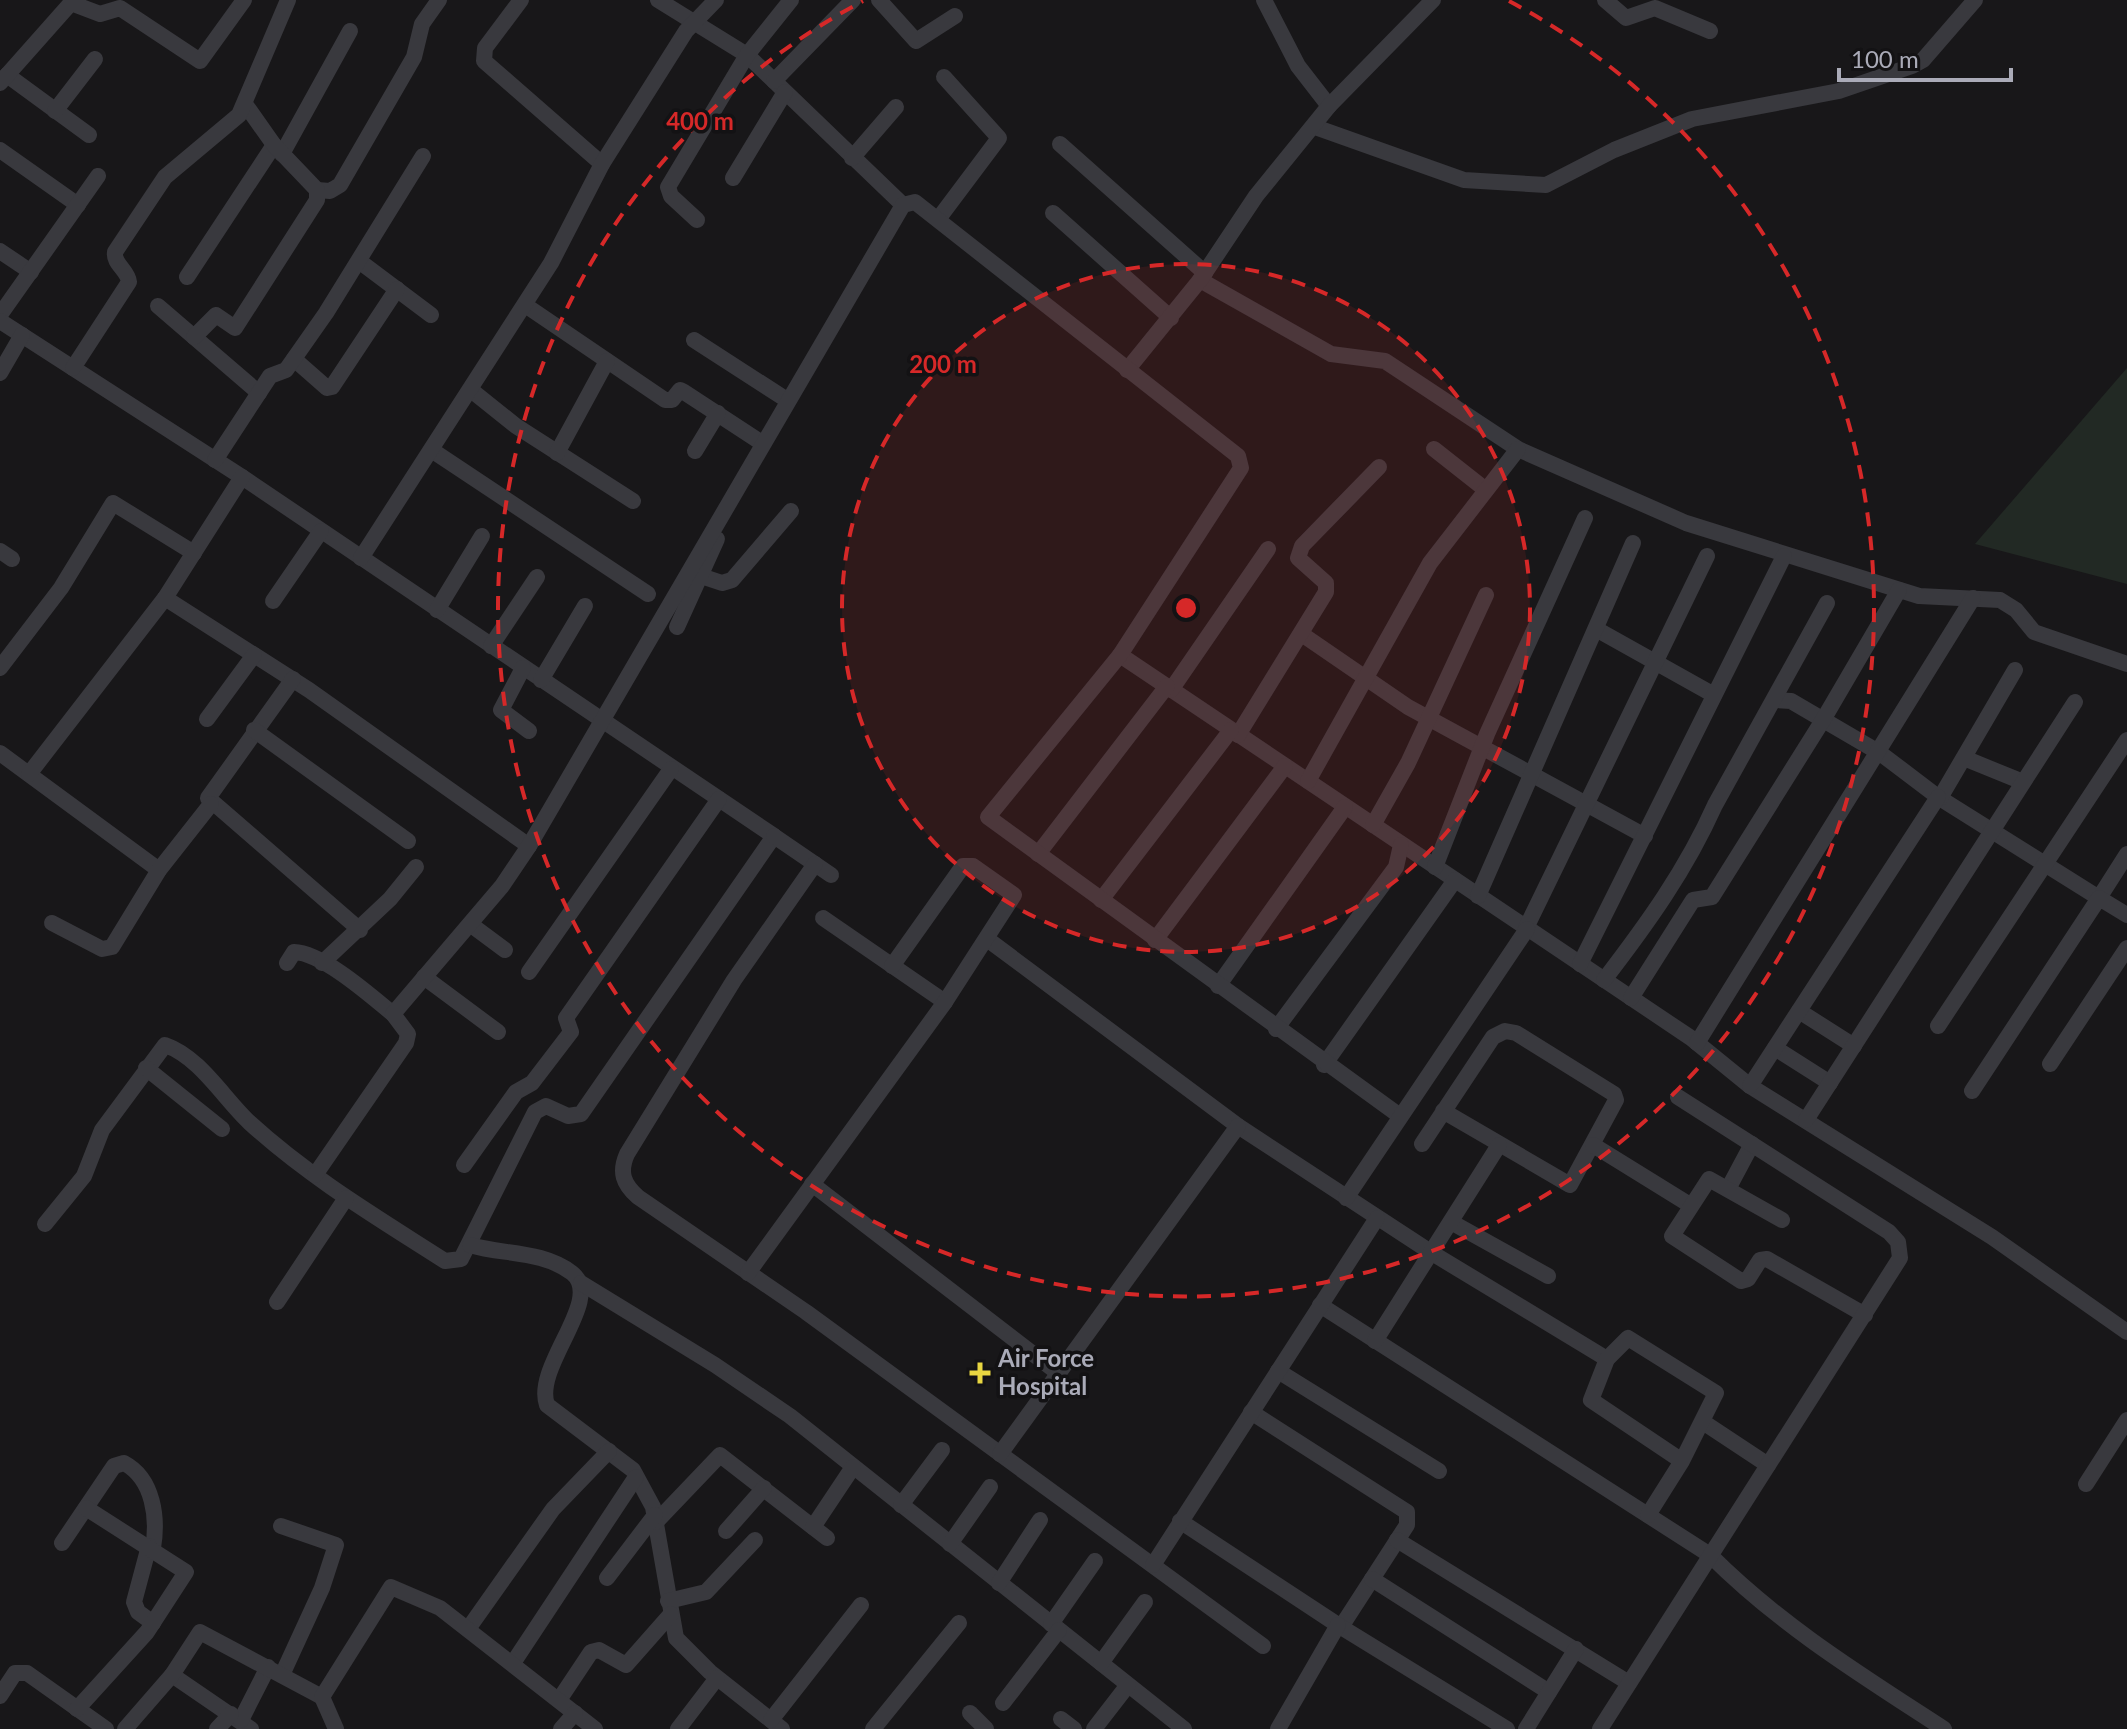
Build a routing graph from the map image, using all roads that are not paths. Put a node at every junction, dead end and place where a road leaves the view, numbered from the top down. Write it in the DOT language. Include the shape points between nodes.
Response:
graph roads {
  1 [pos="244,0"];
  2 [pos="288,0"];
  3 [pos="439,0"];
  4 [pos="521,0"];
  5 [pos="658,0"];
  6 [pos="716,0"];
  7 [pos="791,0"];
  8 [pos="853,0"];
  9 [pos="879,0"];
  10 [pos="1264,0"];
  11 [pos="1433,0"];
  12 [pos="1605,0"];
  13 [pos="1975,0"];
  14 [pos="955,16"];
  15 [pos="694,25"];
  16 [pos="350,31"];
  17 [pos="1710,31"];
  18 [pos="747,55"];
  19 [pos="95,59"];
  20 [pos="944,77"];
  21 [pos="3,79"];
  22 [pos="779,86"];
  23 [pos="245,104"];
  24 [pos="1329,106"];
  25 [pos="896,107"];
  26 [pos="55,111"];
  27 [pos="1315,127"];
  28 [pos="89,135"];
  29 [pos="1060,144"];
  30 [pos="0,150"];
  31 [pos="278,150"];
  32 [pos="423,156"];
  33 [pos="852,158"];
  34 [pos="602,164"];
  35 [pos="98,176"];
  36 [pos="733,178"];
  37 [pos="317,190"];
  38 [pos="78,205"];
  39 [pos="903,205"];
  40 [pos="1053,213"];
  41 [pos="939,218"];
  42 [pos="697,220"];
  43 [pos="0,251"];
  44 [pos="359,261"];
  45 [pos="31,272"];
  46 [pos="187,277"];
  47 [pos="1202,277"];
  48 [pos="397,289"];
  49 [pos="525,305"];
  50 [pos="158,306"];
  51 [pos="431,315"];
  52 [pos="0,318"];
  53 [pos="1171,318"];
  54 [pos="22,335"];
  55 [pos="194,337"];
  56 [pos="694,340"];
  57 [pos="294,359"];
  58 [pos="607,361"];
  59 [pos="73,368"];
  60 [pos="1127,370"];
  61 [pos="0,373"];
  62 [pos="471,390"];
  63 [pos="259,393"];
  64 [pos="787,400"];
  65 [pos="718,413"];
  66 [pos="762,443"];
  67 [pos="1434,449"];
  68 [pos="1518,449"];
  69 [pos="433,451"];
  70 [pos="695,451"];
  71 [pos="557,453"];
  72 [pos="215,460"];
  73 [pos="1379,467"];
  74 [pos="242,477"];
  75 [pos="1486,490"];
  76 [pos="633,501"];
  77 [pos="731,509"];
  78 [pos="791,511"];
  79 [pos="1585,518"];
  80 [pos="321,531"];
  81 [pos="482,536"];
  82 [pos="1633,543"];
  83 [pos="1268,549"];
  84 [pos="194,553"];
  85 [pos="1707,556"];
  86 [pos="1784,556"];
  87 [pos="361,558"];
  88 [pos="701,576"];
  89 [pos="537,577"];
  90 [pos="1899,590"];
  91 [pos="648,594"];
  92 [pos="1486,595"];
  93 [pos="165,598"];
  94 [pos="1973,598"];
  95 [pos="273,601"];
  96 [pos="1827,603"];
  97 [pos="585,606"];
  98 [pos="437,610"];
  99 [pos="677,627"];
  100 [pos="1596,629"];
  101 [pos="1303,635"];
  102 [pos="491,646"];
  103 [pos="254,655"];
  104 [pos="1120,655"];
  105 [pos="1656,662"];
  106 [pos="2127,664"];
  107 [pos="0,668"];
  108 [pos="523,668"];
  109 [pos="2015,670"];
  110 [pos="1366,676"];
  111 [pos="293,679"];
  112 [pos="541,680"];
  113 [pos="1169,688"];
  114 [pos="1714,695"];
  115 [pos="1775,700"];
  116 [pos="2075,702"];
  117 [pos="1428,718"];
  118 [pos="207,719"];
  119 [pos="1823,720"];
  120 [pos="602,721"];
  121 [pos="254,730"];
  122 [pos="529,731"];
  123 [pos="1234,732"];
  124 [pos="2127,740"];
  125 [pos="1482,748"];
  126 [pos="0,753"];
  127 [pos="1880,753"];
  128 [pos="1964,758"];
  129 [pos="1285,766"];
  130 [pos="671,769"];
  131 [pos="29,774"];
  132 [pos="1530,774"];
  133 [pos="1308,781"];
  134 [pos="2023,782"];
  135 [pos="1939,797"];
  136 [pos="719,799"];
  137 [pos="211,804"];
  138 [pos="1587,804"];
  139 [pos="1345,807"];
  140 [pos="1373,825"];
  141 [pos="1991,829"];
  142 [pos="774,836"];
  143 [pos="1645,836"];
  144 [pos="408,841"];
  145 [pos="1401,845"];
  146 [pos="529,846"];
  147 [pos="1038,854"];
  148 [pos="2127,854"];
  149 [pos="2044,863"];
  150 [pos="815,864"];
  151 [pos="416,867"];
  152 [pos="1435,867"];
  153 [pos="159,870"];
  154 [pos="831,875"];
  155 [pos="1455,880"];
  156 [pos="1478,896"];
  157 [pos="2099,898"];
  158 [pos="1101,900"];
  159 [pos="2127,915"];
  160 [pos="823,918"];
  161 [pos="52,923"];
  162 [pos="470,924"];
  163 [pos="1526,928"];
  164 [pos="360,930"];
  165 [pos="987,939"];
  166 [pos="1155,940"];
  167 [pos="2127,948"];
  168 [pos="505,950"];
  169 [pos="287,963"];
  170 [pos="322,963"];
  171 [pos="1580,964"];
  172 [pos="892,966"];
  173 [pos="529,972"];
  174 [pos="424,977"];
  175 [pos="1604,980"];
  176 [pos="1218,986"];
  177 [pos="1631,998"];
  178 [pos="945,1002"];
  179 [pos="1799,1011"];
  180 [pos="393,1014"];
  181 [pos="1938,1026"];
  182 [pos="1276,1029"];
  183 [pos="498,1032"];
  184 [pos="1697,1043"];
  185 [pos="1854,1046"];
  186 [pos="1775,1048"];
  187 [pos="2050,1064"];
  188 [pos="1324,1065"];
  189 [pos="146,1068"];
  190 [pos="1830,1083"];
  191 [pos="1750,1086"];
  192 [pos="1972,1091"];
  193 [pos="1678,1097"];
  194 [pos="1443,1111"];
  195 [pos="1400,1116"];
  196 [pos="1806,1120"];
  197 [pos="1238,1126"];
  198 [pos="222,1129"];
  199 [pos="1422,1144"];
  200 [pos="1752,1144"];
  201 [pos="1499,1145"];
  202 [pos="1593,1145"];
  203 [pos="464,1165"];
  204 [pos="315,1175"];
  205 [pos="812,1184"];
  206 [pos="1728,1189"];
  207 [pos="346,1198"];
  208 [pos="1346,1198"];
  209 [pos="1690,1205"];
  210 [pos="1377,1218"];
  211 [pos="1782,1220"];
  212 [pos="1451,1222"];
  213 [pos="45,1224"];
  214 [pos="470,1245"];
  215 [pos="1432,1253"];
  216 [pos="748,1273"];
  217 [pos="1548,1276"];
  218 [pos="581,1283"];
  219 [pos="277,1302"];
  220 [pos="1320,1305"];
  221 [pos="1865,1315"];
  222 [pos="2127,1332"];
  223 [pos="1375,1341"];
  224 [pos="1607,1359"];
  225 [pos="1278,1371"];
  226 [pos="1058,1373"];
  227 [pos="1251,1412"];
  228 [pos="2127,1420"];
  229 [pos="1703,1422"];
  230 [pos="942,1450"];
  231 [pos="609,1451"];
  232 [pos="1000,1454"];
  233 [pos="1682,1461"];
  234 [pos="1768,1465"];
  235 [pos="853,1467"];
  236 [pos="1439,1471"];
  237 [pos="636,1477"];
  238 [pos="2086,1484"];
  239 [pos="990,1487"];
  240 [pos="764,1488"];
  241 [pos="901,1505"];
  242 [pos="86,1508"];
  243 [pos="1648,1515"];
  244 [pos="655,1518"];
  245 [pos="1040,1520"];
  246 [pos="1180,1521"];
  247 [pos="281,1526"];
  248 [pos="813,1527"];
  249 [pos="726,1531"];
  250 [pos="827,1538"];
  251 [pos="755,1540"];
  252 [pos="1397,1540"];
  253 [pos="62,1543"];
  254 [pos="950,1544"];
  255 [pos="151,1547"];
  256 [pos="1710,1555"];
  257 [pos="1095,1561"];
  258 [pos="1153,1565"];
  259 [pos="607,1578"];
  260 [pos="1372,1579"];
  261 [pos="999,1583"];
  262 [pos="1145,1602"];
  263 [pos="861,1605"];
  264 [pos="670,1607"];
  265 [pos="153,1623"];
  266 [pos="959,1623"];
  267 [pos="1340,1626"];
  268 [pos="1055,1627"];
  269 [pos="468,1629"];
  270 [pos="1263,1646"];
  271 [pos="1576,1649"];
  272 [pos="513,1663"];
  273 [pos="1101,1663"];
  274 [pos="275,1671"];
  275 [pos="172,1675"];
  276 [pos="717,1678"];
  277 [pos="1629,1683"];
  278 [pos="1128,1685"];
  279 [pos="1549,1692"];
  280 [pos="0,1696"];
  281 [pos="322,1697"];
  282 [pos="559,1700"];
  283 [pos="1003,1703"];
  284 [pos="77,1709"];
  285 [pos="575,1713"];
  286 [pos="970,1713"];
  287 [pos="241,1721"];
  288 [pos="776,1724"];
  289 [pos="106,1729"];
  290 [pos="125,1729"];
  291 [pos="217,1729"];
  292 [pos="336,1729"];
  293 [pos="561,1729"];
  294 [pos="595,1729"];
  295 [pos="678,1729"];
  296 [pos="873,1729"];
  297 [pos="986,1729"];
  298 [pos="1094,1729"];
  299 [pos="1184,1729"];
  300 [pos="1278,1729"];
  301 [pos="1507,1729"];
  302 [pos="1526,1729"];
  303 [pos="1600,1729"];
  304 [pos="1944,1729"];
  1 -- 21 [label="street" via="200,61 120,8 100,14 71,3"];
  2 -- 23 [label="street"];
  3 -- 37 [label="street" via="419,31 414,57 340,185"];
  4 -- 34 [label="street" via="485,48 484,61"];
  5 -- 15 [label="street"];
  6 -- 15 [label="street"];
  7 -- 18 [label="street"];
  8 -- 22 [label="street"];
  9 -- 14 [label="street" via="916,41"];
  10 -- 24 [label="street" via="1298,66"];
  11 -- 24 [label="street"];
  12 -- 17 [label="street" via="1626,18 1655,8"];
  13 -- 27 [label="street" via="1912,66 1839,91 1692,119 1546,185 1464,180"];
  15 -- 18 [label="street"];
  15 -- 34 [label="street"];
  16 -- 31 [label="street"];
  18 -- 22 [label="street"];
  18 -- 42 [label="street" via="668,187"];
  19 -- 26 [label="street"];
  20 -- 41 [label="street" via="999,138"];
  21 -- 26 [label="street"];
  22 -- 33 [label="street"];
  22 -- 36 [label="street"];
  23 -- 31 [label="street"];
  23 -- 59 [label="street" via="227,127 165,177 115,252 129,282"];
  24 -- 27 [label="street"];
  25 -- 33 [label="street"];
  26 -- 28 [label="street"];
  27 -- 47 [label="street" via="1256,196"];
  29 -- 47 [label="street"];
  30 -- 38 [label="street"];
  31 -- 37 [label="street"];
  31 -- 46 [label="street"];
  32 -- 44 [label="street"];
  33 -- 39 [label="street"];
  34 -- 49 [label="street"];
  35 -- 38 [label="street"];
  37 -- 55 [label="street" via="311,211 235,328 216,315"];
  38 -- 45 [label="street"];
  39 -- 41 [label="street" via="921,204"];
  39 -- 64 [label="street"];
  40 -- 53 [label="street"];
  41 -- 60 [label="street"];
  43 -- 45 [label="street"];
  44 -- 48 [label="street"];
  44 -- 57 [label="street"];
  45 -- 52 [label="street"];
  47 -- 53 [label="street"];
  47 -- 68 [label="street" via="1331,354 1385,361"];
  48 -- 51 [label="street"];
  48 -- 57 [label="street" via="332,387"];
  49 -- 58 [label="street"];
  49 -- 62 [label="street"];
  50 -- 55 [label="street"];
  52 -- 54 [label="street"];
  53 -- 60 [label="street"];
  54 -- 59 [label="street"];
  54 -- 61 [label="street"];
  55 -- 63 [label="street"];
  56 -- 64 [label="street"];
  57 -- 63 [label="street" via="286,370 270,376"];
  58 -- 65 [label="street" via="665,400 680,390"];
  58 -- 71 [label="street"];
  59 -- 72 [label="street"];
  60 -- 104 [label="street" via="1238,456 1241,468"];
  62 -- 69 [label="street"];
  62 -- 71 [label="street"];
  63 -- 72 [label="street"];
  64 -- 66 [label="street"];
  65 -- 66 [label="street"];
  65 -- 70 [label="street"];
  66 -- 120 [label="street"];
  67 -- 75 [label="street"];
  68 -- 75 [label="street"];
  68 -- 86 [label="street" via="1686,523"];
  69 -- 87 [label="street"];
  69 -- 91 [label="street"];
  71 -- 76 [label="street"];
  72 -- 74 [label="street"];
  73 -- 101 [label="street" via="1299,552 1327,587"];
  74 -- 80 [label="street"];
  74 -- 84 [label="street"];
  75 -- 110 [label="street" via="1430,563"];
  77 -- 88 [label="street"];
  78 -- 88 [label="street" via="732,580 722,583"];
  79 -- 125 [label="street"];
  80 -- 87 [label="street"];
  80 -- 95 [label="street"];
  81 -- 98 [label="street"];
  82 -- 100 [label="street"];
  83 -- 113 [label="street"];
  84 -- 93 [label="street"];
  84 -- 107 [label="street" via="113,503 61,588"];
  85 -- 105 [label="street"];
  86 -- 90 [label="street"];
  86 -- 114 [label="street"];
  87 -- 98 [label="street"];
  88 -- 99 [label="street"];
  89 -- 102 [label="street"];
  90 -- 94 [label="street" via="1930,598"];
  90 -- 119 [label="street"];
  92 -- 117 [label="street"];
  93 -- 103 [label="street"];
  93 -- 131 [label="street"];
  94 -- 106 [label="street" via="2000,600 2034,632"];
  94 -- 127 [label="street"];
  96 -- 115 [label="street"];
  97 -- 112 [label="street"];
  98 -- 102 [label="street"];
  100 -- 105 [label="street"];
  100 -- 132 [label="street"];
  101 -- 110 [label="street"];
  101 -- 123 [label="street"];
  102 -- 108 [label="street"];
  103 -- 111 [label="street"];
  103 -- 118 [label="street"];
  104 -- 113 [label="street"];
  104 -- 147 [label="street" via="988,817"];
  105 -- 114 [label="street"];
  105 -- 138 [label="street"];
  108 -- 112 [label="street"];
  108 -- 122 [label="street" via="501,710"];
  109 -- 128 [label="street"];
  110 -- 117 [label="street"];
  110 -- 133 [label="street"];
  111 -- 121 [label="street"];
  111 -- 146 [label="street"];
  112 -- 120 [label="street"];
  113 -- 123 [label="street"];
  113 -- 147 [label="street"];
  114 -- 143 [label="street"];
  115 -- 119 [label="street" via="1791,701"];
  115 -- 175 [label="street" via="1666,898"];
  116 -- 134 [label="street"];
  117 -- 125 [label="street"];
  117 -- 140 [label="street"];
  119 -- 127 [label="street"];
  119 -- 177 [label="street" via="1712,897 1693,900"];
  120 -- 130 [label="street"];
  120 -- 146 [label="street"];
  121 -- 137 [label="street" via="208,793"];
  121 -- 144 [label="street"];
  123 -- 129 [label="street"];
  123 -- 158 [label="street"];
  124 -- 149 [label="street"];
  125 -- 132 [label="street"];
  125 -- 152 [label="street"];
  126 -- 131 [label="street"];
  127 -- 135 [label="street"];
  127 -- 184 [label="street"];
  128 -- 134 [label="street"];
  128 -- 135 [label="street"];
  129 -- 133 [label="street"];
  129 -- 166 [label="street"];
  130 -- 136 [label="street"];
  130 -- 173 [label="street"];
  131 -- 153 [label="street"];
  132 -- 138 [label="street"];
  132 -- 156 [label="street"];
  133 -- 139 [label="street"];
  134 -- 141 [label="street"];
  135 -- 141 [label="street"];
  135 -- 179 [label="street"];
  136 -- 142 [label="street"];
  136 -- 203 [label="street" via="566,1018 571,1032 532,1083 516,1092"];
  137 -- 153 [label="street"];
  137 -- 164 [label="street"];
  138 -- 143 [label="street"];
  138 -- 163 [label="street"];
  139 -- 140 [label="street"];
  139 -- 176 [label="street"];
  140 -- 145 [label="street"];
  141 -- 149 [label="street"];
  141 -- 185 [label="street"];
  142 -- 150 [label="street"];
  142 -- 214 [label="street" via="581,1114 568,1116 546,1106 535,1112"];
  143 -- 171 [label="street"];
  145 -- 152 [label="street"];
  145 -- 182 [label="street" via="1396,867"];
  146 -- 162 [label="street"];
  147 -- 158 [label="street"];
  148 -- 157 [label="street"];
  149 -- 157 [label="street"];
  149 -- 181 [label="street"];
  150 -- 154 [label="street"];
  150 -- 216 [label="street" via="734,980 623,1162 629,1190"];
  151 -- 164 [label="street"];
  152 -- 155 [label="street"];
  153 -- 161 [label="street" via="108,950"];
  155 -- 156 [label="street"];
  155 -- 188 [label="street"];
  156 -- 163 [label="street"];
  157 -- 159 [label="street"];
  157 -- 192 [label="street"];
  158 -- 166 [label="street"];
  160 -- 172 [label="street"];
  162 -- 168 [label="street"];
  162 -- 174 [label="street"];
  163 -- 171 [label="street"];
  163 -- 195 [label="street"];
  164 -- 170 [label="street"];
  165 -- 172 [label="street" via="1014,895 968,864"];
  165 -- 178 [label="street"];
  165 -- 197 [label="street"];
  166 -- 176 [label="street"];
  167 -- 187 [label="street"];
  169 -- 170 [label="street" via="298,952"];
  170 -- 180 [label="street"];
  171 -- 175 [label="street"];
  172 -- 178 [label="street"];
  174 -- 180 [label="street"];
  174 -- 183 [label="street"];
  175 -- 177 [label="street"];
  176 -- 182 [label="street"];
  177 -- 184 [label="street"];
  178 -- 205 [label="street"];
  179 -- 185 [label="street"];
  179 -- 186 [label="street"];
  180 -- 204 [label="street" via="408,1034 406,1043"];
  182 -- 188 [label="street"];
  184 -- 191 [label="street"];
  185 -- 190 [label="street"];
  186 -- 190 [label="street"];
  186 -- 191 [label="street"];
  188 -- 195 [label="street"];
  189 -- 198 [label="street"];
  189 -- 204 [label="street" via="161,1047 170,1047"];
  189 -- 213 [label="street" via="102,1130 84,1176"];
  190 -- 196 [label="street"];
  191 -- 196 [label="street"];
  193 -- 200 [label="street"];
  194 -- 199 [label="street"];
  194 -- 201 [label="street"];
  194 -- 202 [label="street" via="1493,1037 1510,1031 1616,1097"];
  195 -- 208 [label="street"];
  196 -- 222 [label="street" via="1992,1237"];
  197 -- 208 [label="street"];
  197 -- 226 [label="street"];
  200 -- 206 [label="street"];
  200 -- 221 [label="street" via="1871,1218 1898,1242 1900,1258"];
  201 -- 202 [label="street" via="1570,1185"];
  201 -- 212 [label="street"];
  202 -- 209 [label="street"];
  204 -- 207 [label="street"];
  205 -- 216 [label="street"];
  205 -- 226 [label="street"];
  206 -- 209 [label="street" via="1709,1179"];
  206 -- 211 [label="street"];
  207 -- 214 [label="street" via="445,1261 461,1259"];
  207 -- 219 [label="street"];
  208 -- 210 [label="street"];
  209 -- 221 [label="street" via="1672,1236 1741,1281 1767,1259"];
  210 -- 215 [label="street"];
  210 -- 220 [label="street"];
  212 -- 215 [label="street"];
  212 -- 217 [label="street"];
  214 -- 218 [label="street" via="523,1252 571,1272"];
  215 -- 223 [label="street"];
  215 -- 224 [label="street"];
  216 -- 232 [label="street"];
  218 -- 231 [label="street" via="582,1300 549,1369 543,1394 547,1405"];
  218 -- 235 [label="street" via="715,1365"];
  220 -- 223 [label="street"];
  220 -- 225 [label="street"];
  221 -- 234 [label="street"];
  223 -- 243 [label="street"];
  224 -- 229 [label="street" via="1623,1341 1633,1339 1713,1389 1716,1398"];
  224 -- 233 [label="street" via="1590,1396 1594,1405"];
  225 -- 227 [label="street"];
  225 -- 236 [label="street"];
  226 -- 232 [label="street"];
  227 -- 246 [label="street"];
  227 -- 252 [label="street" via="1404,1506 1409,1517"];
  228 -- 238 [label="street"];
  229 -- 233 [label="street"];
  229 -- 234 [label="street"];
  230 -- 241 [label="street"];
  231 -- 237 [label="street"];
  231 -- 269 [label="street" via="553,1509"];
  232 -- 258 [label="street"];
  233 -- 243 [label="street"];
  234 -- 256 [label="street"];
  235 -- 241 [label="street"];
  235 -- 248 [label="street"];
  237 -- 244 [label="street"];
  237 -- 272 [label="street"];
  239 -- 254 [label="street"];
  240 -- 244 [label="street" via="720,1455"];
  240 -- 248 [label="street"];
  240 -- 249 [label="street"];
  241 -- 254 [label="street"];
  242 -- 253 [label="street"];
  242 -- 255 [label="street"];
  242 -- 255 [label="street" via="114,1466 132,1467 143,1480 155,1517"];
  243 -- 256 [label="street"];
  244 -- 259 [label="street"];
  244 -- 264 [label="street"];
  245 -- 261 [label="street"];
  246 -- 258 [label="street"];
  246 -- 267 [label="street"];
  247 -- 274 [label="street" via="336,1545 322,1588"];
  248 -- 250 [label="street"];
  251 -- 264 [label="street" via="706,1592"];
  252 -- 260 [label="street"];
  252 -- 271 [label="street"];
  254 -- 261 [label="street"];
  255 -- 265 [label="street" via="134,1602"];
  255 -- 265 [label="street" via="186,1572"];
  256 -- 277 [label="street"];
  256 -- 304 [label="street" via="1755,1600 1805,1638"];
  257 -- 268 [label="street"];
  258 -- 270 [label="street"];
  260 -- 267 [label="street"];
  260 -- 279 [label="street"];
  261 -- 268 [label="street"];
  262 -- 273 [label="street"];
  263 -- 288 [label="street"];
  264 -- 276 [label="street" via="676,1638"];
  264 -- 282 [label="street" via="626,1665 599,1650 591,1652"];
  265 -- 284 [label="street"];
  266 -- 296 [label="street"];
  267 -- 300 [label="street"];
  267 -- 301 [label="street"];
  268 -- 273 [label="street"];
  268 -- 283 [label="street"];
  269 -- 272 [label="street"];
  269 -- 281 [label="street" via="440,1608 391,1587"];
  271 -- 277 [label="street"];
  271 -- 279 [label="street"];
  272 -- 282 [label="street"];
  273 -- 278 [label="street"];
  274 -- 275 [label="street" via="200,1632"];
  274 -- 281 [label="street"];
  274 -- 287 [label="street"];
  275 -- 287 [label="street"];
  275 -- 290 [label="street"];
  276 -- 288 [label="street"];
  276 -- 295 [label="street"];
  277 -- 303 [label="street"];
  278 -- 298 [label="street"];
  278 -- 299 [label="street"];
  279 -- 302 [label="street"];
  280 -- 284 [label="street" via="20,1671"];
  281 -- 292 [label="street"];
  282 -- 285 [label="street"];
  284 -- 289 [label="street"];
  285 -- 293 [label="street"];
  285 -- 294 [label="street"];
  286 -- 297 [label="street"];
  287 -- 291 [label="street"];
}
